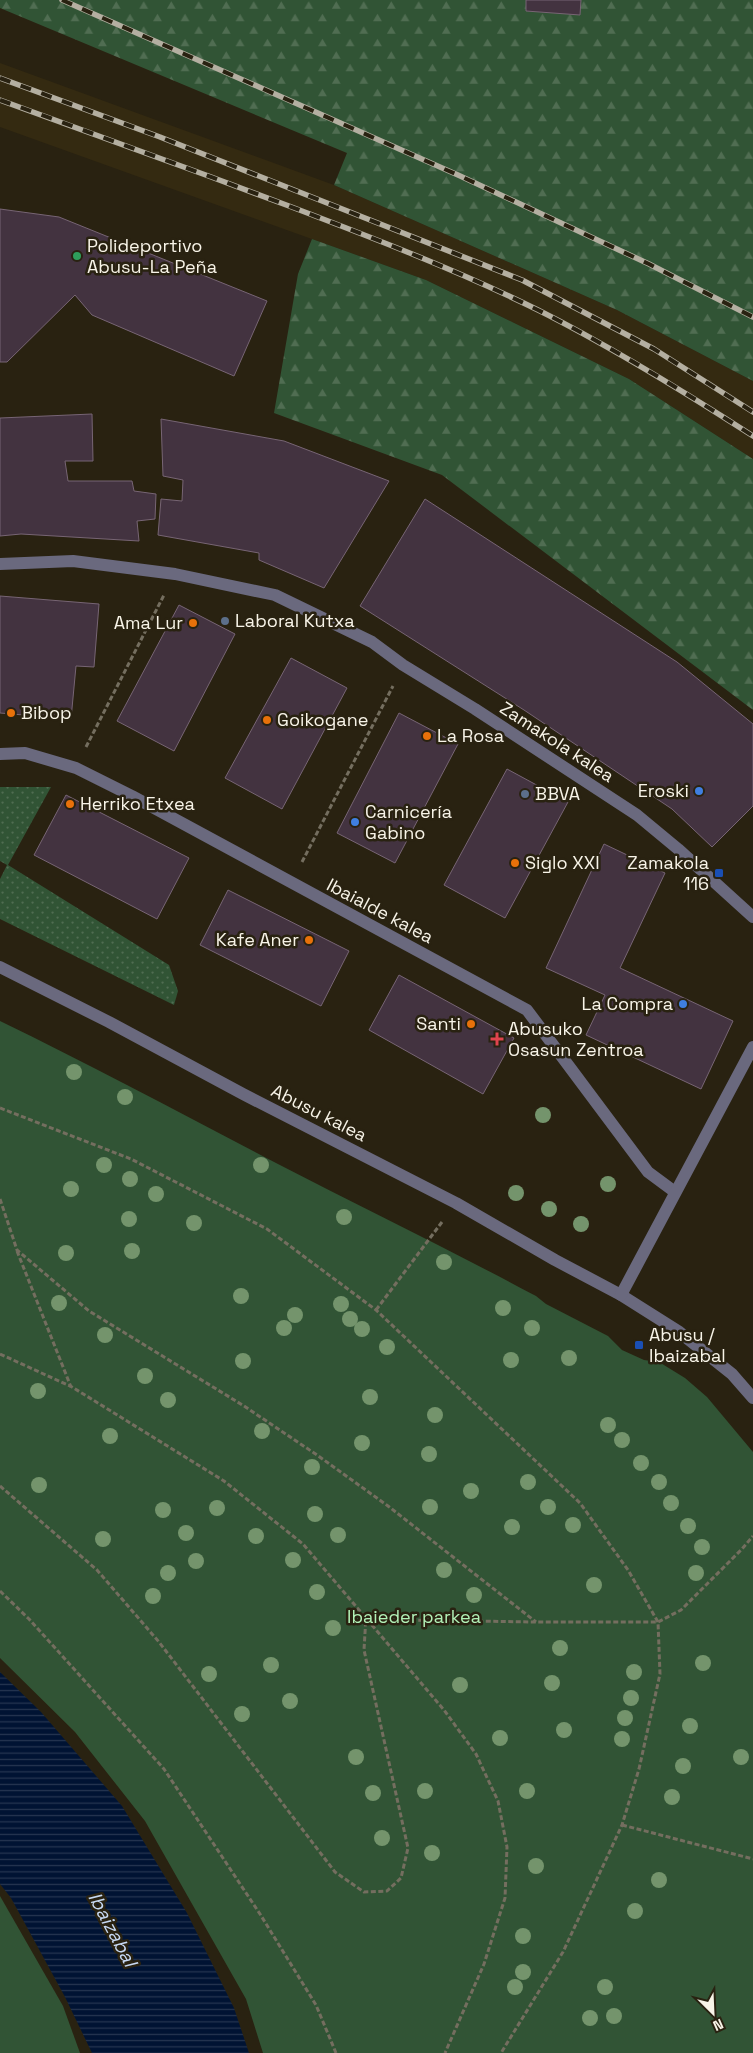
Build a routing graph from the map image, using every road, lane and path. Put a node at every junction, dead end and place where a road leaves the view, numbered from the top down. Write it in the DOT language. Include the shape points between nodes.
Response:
graph roads {
  1 [pos="0,564"];
  2 [pos="174,574"];
  3 [pos="403,665"];
  4 [pos="0,754"];
  5 [pos="76,768"];
  6 [pos="291,883"];
  7 [pos="753,917"];
  8 [pos="0,967"];
  9 [pos="753,1047"];
  10 [pos="0,1108"];
  11 [pos="675,1192"];
  12 [pos="0,1198"];
  13 [pos="456,1203"];
  14 [pos="17,1250"];
  15 [pos="621,1295"];
  16 [pos="376,1310"];
  17 [pos="0,1354"];
  18 [pos="72,1388"];
  19 [pos="753,1398"];
  20 [pos="0,1486"];
  21 [pos="753,1536"];
  22 [pos="0,1591"];
  23 [pos="366,1616"];
  24 [pos="536,1622"];
  25 [pos="658,1622"];
  26 [pos="622,1825"];
  27 [pos="753,1859"];
  28 [pos="336,2053"];
  29 [pos="444,2053"];
  30 [pos="501,2053"];
  1 -- 2 [label="street, Zamakola kalea" via="74,561"];
  2 -- 3 [label="street, Zamakola kalea" via="275,595 372,642"];
  2 -- 5 [label="path"];
  3 -- 6 [label="path"];
  3 -- 7 [label="street, Zamakola kalea" via="637,815"];
  4 -- 5 [label="street, Ibaialde kalea" via="25,754"];
  5 -- 6 [label="street, Ibaialde kalea"];
  6 -- 11 [label="street, Ibaialde kalea" via="527,1010 648,1172"];
  8 -- 13 [label="street, Abusu kalea"];
  9 -- 11 [label="street"];
  10 -- 16 [label="path" via="131,1159 267,1229"];
  11 -- 15 [label="street"];
  12 -- 14 [label="path"];
  13 -- 15 [label="street, Abusu kalea"];
  13 -- 16 [label="path"];
  14 -- 18 [label="path"];
  14 -- 24 [label="path" via="89,1311 244,1406 388,1506"];
  15 -- 19 [label="street, Abusu kalea" via="678,1331 732,1374"];
  16 -- 25 [label="path" via="580,1503 628,1570"];
  17 -- 18 [label="path"];
  18 -- 23 [label="path" via="224,1481 303,1544"];
  20 -- 23 [label="path" via="97,1570 159,1642 335,1872 364,1892 387,1891 400,1878 408,1848 364,1650"];
  21 -- 25 [label="path" via="681,1610"];
  22 -- 28 [label="path" via="29,1618 164,1769 260,1914 310,1997"];
  23 -- 24 [label="path" via="402,1620"];
  23 -- 29 [label="path" via="476,1754 498,1801 507,1848 505,1898 484,1964"];
  24 -- 25 [label="path"];
  25 -- 26 [label="path" via="660,1674 639,1769"];
  26 -- 27 [label="path"];
  26 -- 30 [label="path" via="563,1952"];
}
